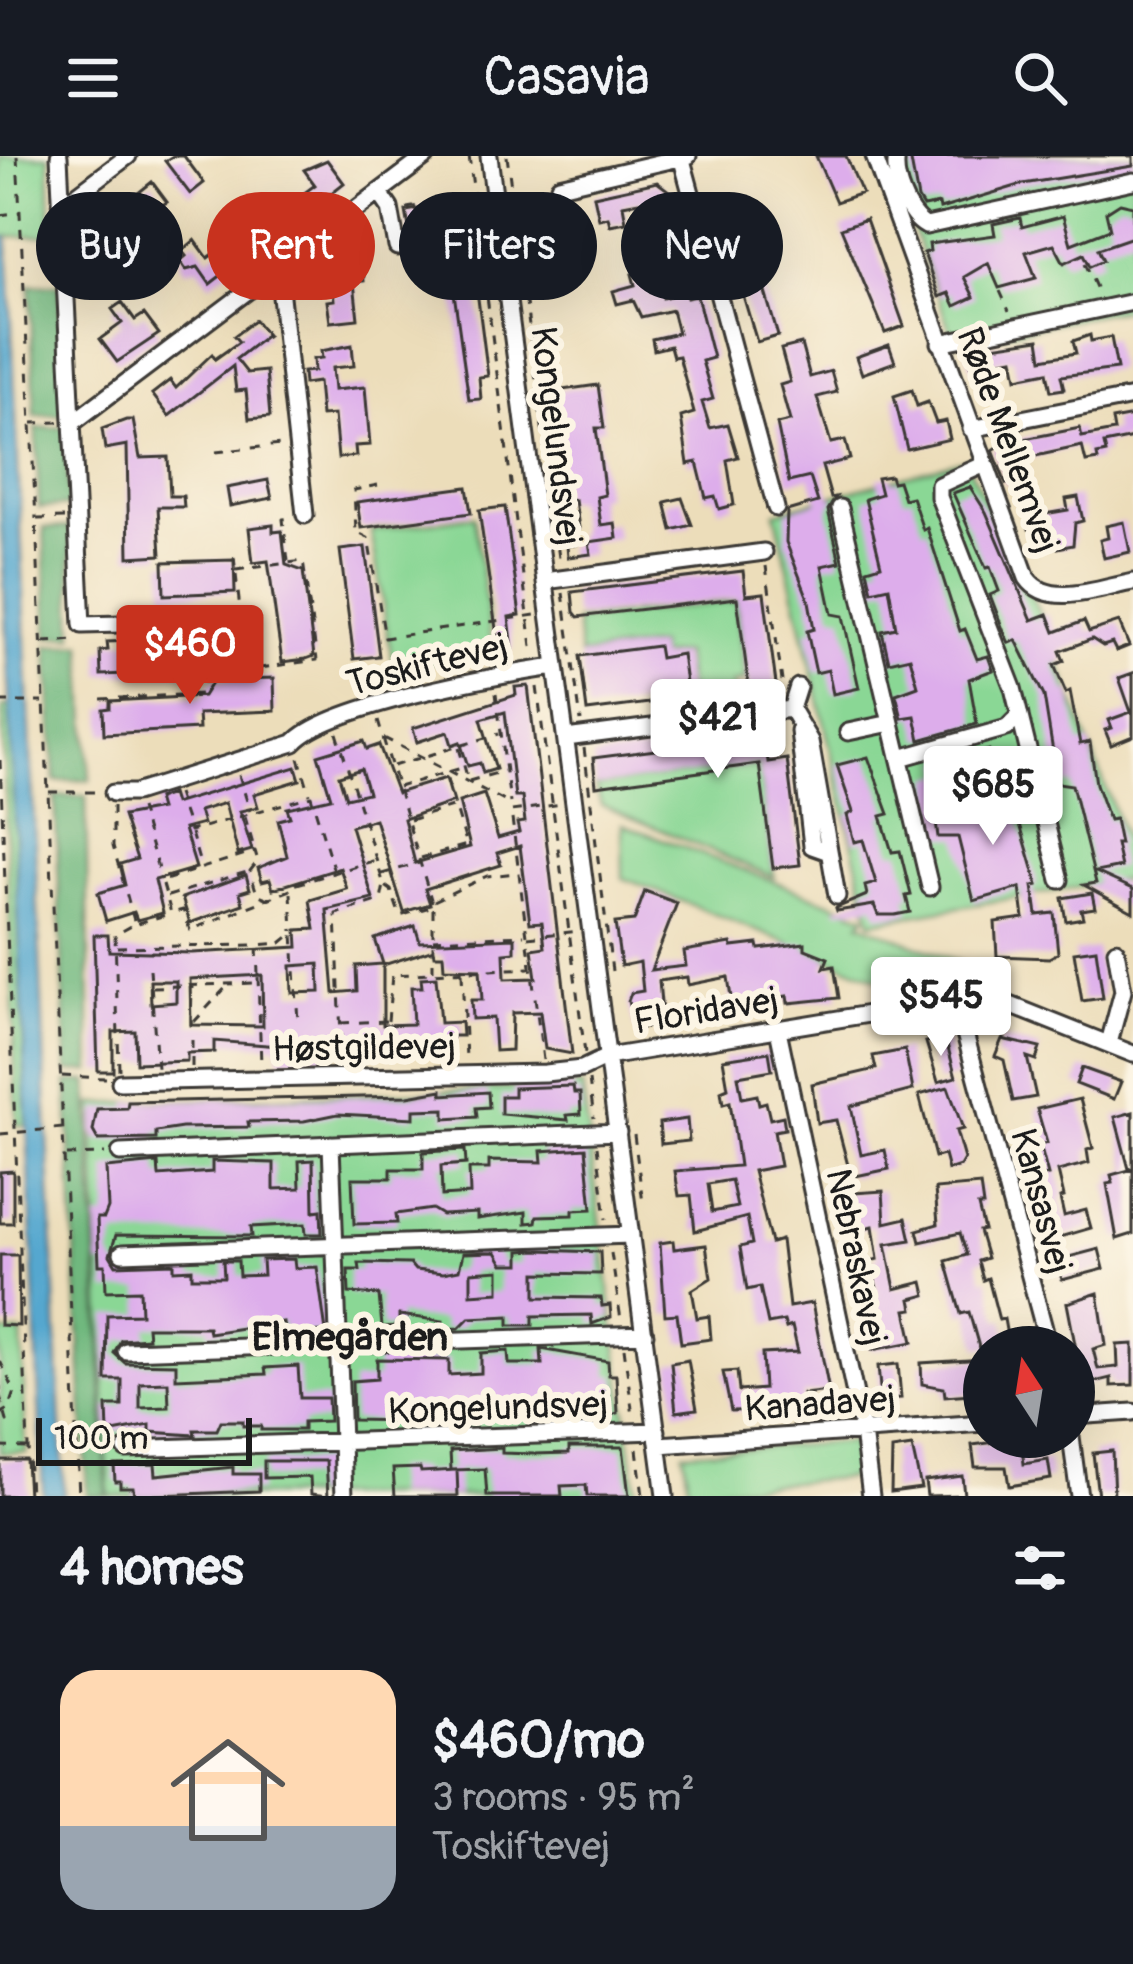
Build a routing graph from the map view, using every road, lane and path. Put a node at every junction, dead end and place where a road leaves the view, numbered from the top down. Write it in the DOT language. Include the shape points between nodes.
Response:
graph roads {
  1 [pos="17,156"];
  2 [pos="59,156"];
  3 [pos="128,156"];
  4 [pos="427,156"];
  5 [pos="469,156"];
  6 [pos="489,156"];
  7 [pos="507,156"];
  8 [pos="683,156"];
  9 [pos="874,156"];
  10 [pos="897,156"];
  11 [pos="1133,181"];
  12 [pos="559,186"];
  13 [pos="61,192"];
  14 [pos="80,192"];
  15 [pos="379,192"];
  16 [pos="474,192"];
  17 [pos="499,192"];
  18 [pos="501,192"];
  19 [pos="520,192"];
  20 [pos="375,195"];
  21 [pos="399,209"];
  22 [pos="391,211"];
  23 [pos="21,212"];
  24 [pos="0,215"];
  25 [pos="399,247"];
  26 [pos="1085,262"];
  27 [pos="1000,291"];
  28 [pos="68,300"];
  29 [pos="236,300"];
  30 [pos="281,300"];
  31 [pos="487,300"];
  32 [pos="514,300"];
  33 [pos="514,300"];
  34 [pos="1133,302"];
  35 [pos="1105,308"];
  36 [pos="1016,327"];
  37 [pos="940,343"];
  38 [pos="1133,397"];
  39 [pos="75,421"];
  40 [pos="30,424"];
  41 [pos="971,430"];
  42 [pos="297,447"];
  43 [pos="216,452"];
  44 [pos="982,465"];
  45 [pos="378,485"];
  46 [pos="776,508"];
  47 [pos="841,508"];
  48 [pos="304,515"];
  49 [pos="78,517"];
  50 [pos="36,519"];
  51 [pos="764,552"];
  52 [pos="234,557"];
  53 [pos="288,562"];
  54 [pos="236,570"];
  55 [pos="553,580"];
  56 [pos="1132,586"];
  57 [pos="549,613"];
  58 [pos="528,616"];
  59 [pos="241,621"];
  60 [pos="201,623"];
  61 [pos="75,640"];
  62 [pos="42,642"];
  63 [pos="556,667"];
  64 [pos="535,669"];
  65 [pos="244,670"];
  66 [pos="204,673"];
  67 [pos="494,675"];
  68 [pos="797,687"];
  69 [pos="101,700"];
  70 [pos="0,702"];
  71 [pos="44,702"];
  72 [pos="374,708"];
  73 [pos="791,710"];
  74 [pos="1020,715"];
  75 [pos="333,720"];
  76 [pos="891,723"];
  77 [pos="848,732"];
  78 [pos="501,734"];
  79 [pos="382,737"];
  80 [pos="574,737"];
  81 [pos="294,743"];
  82 [pos="459,747"];
  83 [pos="422,758"];
  84 [pos="900,758"];
  85 [pos="236,761"];
  86 [pos="0,763"];
  87 [pos="392,766"];
  88 [pos="465,767"];
  89 [pos="506,770"];
  90 [pos="447,773"];
  91 [pos="172,780"];
  92 [pos="469,782"];
  93 [pos="398,787"];
  94 [pos="47,792"];
  95 [pos="113,793"];
  96 [pos="135,793"];
  97 [pos="311,796"];
  98 [pos="574,802"];
  99 [pos="552,805"];
  100 [pos="455,807"];
  101 [pos="510,807"];
  102 [pos="248,814"];
  103 [pos="408,821"];
  104 [pos="190,831"];
  105 [pos="2,849"];
  106 [pos="256,851"];
  107 [pos="376,860"];
  108 [pos="420,860"];
  109 [pos="200,869"];
  110 [pos="250,871"];
  111 [pos="334,872"];
  112 [pos="518,873"];
  113 [pos="380,874"];
  114 [pos="1060,880"];
  115 [pos="162,881"];
  116 [pos="203,885"];
  117 [pos="384,885"];
  118 [pos="930,887"];
  119 [pos="291,890"];
  120 [pos="837,896"];
  121 [pos="166,897"];
  122 [pos="268,899"];
  123 [pos="433,904"];
  124 [pos="171,913"];
  125 [pos="135,924"];
  126 [pos="190,930"];
  127 [pos="591,930"];
  128 [pos="568,932"];
  129 [pos="293,933"];
  130 [pos="526,936"];
  131 [pos="433,938"];
  132 [pos="257,945"];
  133 [pos="149,946"];
  134 [pos="115,947"];
  135 [pos="195,947"];
  136 [pos="1116,950"];
  137 [pos="150,955"];
  138 [pos="531,968"];
  139 [pos="150,969"];
  140 [pos="462,971"];
  141 [pos="434,973"];
  142 [pos="258,977"];
  143 [pos="229,984"];
  144 [pos="192,985"];
  145 [pos="614,986"];
  146 [pos="153,987"];
  147 [pos="956,1000"];
  148 [pos="388,1021"];
  149 [pos="298,1023"];
  150 [pos="341,1023"];
  151 [pos="778,1030"];
  152 [pos="192,1040"];
  153 [pos="1109,1043"];
  154 [pos="1133,1054"];
  155 [pos="607,1057"];
  156 [pos="587,1066"];
  157 [pos="545,1073"];
  158 [pos="62,1076"];
  159 [pos="466,1076"];
  160 [pos="390,1078"];
  161 [pos="120,1080"];
  162 [pos="262,1081"];
  163 [pos="343,1081"];
  164 [pos="158,1082"];
  165 [pos="193,1082"];
  166 [pos="632,1120"];
  167 [pos="64,1128"];
  168 [pos="17,1129"];
  169 [pos="618,1132"];
  170 [pos="596,1133"];
  171 [pos="0,1134"];
  172 [pos="331,1144"];
  173 [pos="120,1153"];
  174 [pos="65,1155"];
  175 [pos="644,1210"];
  176 [pos="631,1235"];
  177 [pos="608,1236"];
  178 [pos="337,1247"];
  179 [pos="122,1253"];
  180 [pos="1043,1326"];
  181 [pos="622,1334"];
  182 [pos="645,1334"];
  183 [pos="340,1345"];
  184 [pos="126,1351"];
  185 [pos="0,1361"];
  186 [pos="0,1391"];
  187 [pos="1133,1412"];
  188 [pos="3,1413"];
  189 [pos="1095,1415"];
  190 [pos="0,1424"];
  191 [pos="963,1425"];
  192 [pos="635,1432"];
  193 [pos="863,1432"];
  194 [pos="658,1438"];
  195 [pos="341,1444"];
  196 [pos="0,1447"];
  197 [pos="28,1448"];
  198 [pos="126,1449"];
  199 [pos="1074,1458"];
  200 [pos="30,1496"];
  201 [pos="79,1496"];
  202 [pos="344,1496"];
  203 [pos="643,1496"];
  204 [pos="665,1496"];
  205 [pos="871,1496"];
  206 [pos="1079,1496"];
  1 -- 23 [label="path"];
  2 -- 13 [label="street"];
  3 -- 14 [label="street"];
  4 -- 15 [label="street"];
  5 -- 16 [label="path"];
  6 -- 17 [label="street, Kongelundsvej"];
  7 -- 18 [label="path"];
  8 -- 12 [label="street"];
  8 -- 46 [label="street"];
  9 -- 37 [label="street, Røde Mellemvej"];
  10 -- 11 [label="street" via="912,217 926,226"];
  12 -- 19 [label="path"];
  15 -- 20 [label="street"];
  15 -- 22 [label="street"];
  21 -- 22 [label="path"];
  22 -- 25 [label="street"];
  23 -- 24 [label="path"];
  23 -- 40 [label="path"];
  26 -- 35 [label="path"];
  27 -- 36 [label="path"];
  28 -- 39 [label="street"];
  29 -- 39 [label="street"];
  30 -- 42 [label="street"];
  31 -- 58 [label="path"];
  32 -- 55 [label="street, Kongelundsvej"];
  33 -- 55 [label="path"];
  34 -- 35 [label="street"];
  35 -- 36 [label="street"];
  36 -- 37 [label="street"];
  37 -- 41 [label="street, Røde Mellemvej"];
  38 -- 41 [label="street"];
  39 -- 40 [label="path"];
  39 -- 49 [label="street"];
  40 -- 50 [label="path"];
  41 -- 44 [label="street, Røde Mellemvej"];
  42 -- 43 [label="path"];
  42 -- 48 [label="street"];
  44 -- 56 [label="street, Røde Mellemvej" via="1036,590 1053,596"];
  44 -- 74 [label="street" via="947,477 939,497"];
  45 -- 58 [label="path" via="351,498 356,532 368,538 386,638"];
  47 -- 76 [label="street"];
  48 -- 53 [label="path" via="283,519"];
  49 -- 50 [label="path"];
  49 -- 60 [label="street" via="82,625"];
  50 -- 62 [label="path"];
  51 -- 55 [label="street, Kongelundsvej"];
  51 -- 68 [label="path" via="782,681"];
  52 -- 54 [label="path"];
  53 -- 54 [label="path"];
  53 -- 65 [label="path" via="303,561 317,660"];
  54 -- 59 [label="path"];
  55 -- 57 [label="street, Kongelundsvej"];
  55 -- 80 [label="path"];
  57 -- 58 [label="path"];
  57 -- 63 [label="street, Kongelundsvej"];
  58 -- 64 [label="path"];
  59 -- 60 [label="street"];
  59 -- 65 [label="street"];
  60 -- 66 [label="street"];
  61 -- 62 [label="path"];
  62 -- 71 [label="path"];
  63 -- 64 [label="street, Toskiftevej"];
  63 -- 80 [label="street, Kongelundsvej"];
  64 -- 67 [label="street, Toskiftevej"];
  64 -- 99 [label="path"];
  66 -- 69 [label="path" via="200,694"];
  67 -- 72 [label="street, Toskiftevej"];
  67 -- 78 [label="path"];
  68 -- 73 [label="street"];
  70 -- 71 [label="path"];
  71 -- 94 [label="path"];
  72 -- 75 [label="street, Toskiftevej"];
  72 -- 79 [label="path"];
  73 -- 80 [label="street"];
  73 -- 120 [label="street" via="810,741"];
  74 -- 84 [label="street" via="1006,728"];
  74 -- 114 [label="street"];
  75 -- 81 [label="street, Toskiftevej" via="307,728"];
  75 -- 107 [label="path"];
  76 -- 77 [label="street"];
  76 -- 84 [label="street"];
  78 -- 82 [label="path"];
  78 -- 89 [label="path"];
  79 -- 83 [label="path"];
  79 -- 87 [label="path"];
  80 -- 98 [label="street, Kongelundsvej"];
  80 -- 145 [label="path"];
  81 -- 85 [label="street, Toskiftevej"];
  81 -- 97 [label="path"];
  82 -- 83 [label="path"];
  82 -- 88 [label="path"];
  83 -- 87 [label="path"];
  83 -- 90 [label="path"];
  84 -- 118 [label="street"];
  85 -- 91 [label="street, Toskiftevej"];
  85 -- 102 [label="path"];
  86 -- 105 [label="path"];
  87 -- 93 [label="path"];
  88 -- 90 [label="path"];
  88 -- 92 [label="path"];
  89 -- 92 [label="path"];
  89 -- 101 [label="path"];
  90 -- 92 [label="path"];
  90 -- 93 [label="path"];
  90 -- 100 [label="path"];
  91 -- 96 [label="street, Toskiftevej"];
  91 -- 104 [label="path"];
  92 -- 101 [label="path"];
  93 -- 103 [label="path"];
  94 -- 95 [label="path"];
  94 -- 158 [label="path"];
  95 -- 96 [label="street, Toskiftevej"];
  95 -- 125 [label="path" via="113,846"];
  96 -- 115 [label="path"];
  97 -- 102 [label="path"];
  97 -- 111 [label="path"];
  98 -- 99 [label="path"];
  98 -- 127 [label="street, Kongelundsvej"];
  99 -- 101 [label="path"];
  99 -- 128 [label="path"];
  100 -- 103 [label="path"];
  100 -- 108 [label="path" via="466,845"];
  101 -- 112 [label="path"];
  102 -- 104 [label="path"];
  102 -- 106 [label="path"];
  103 -- 108 [label="path"];
  104 -- 109 [label="path"];
  105 -- 168 [label="path"];
  106 -- 109 [label="path"];
  106 -- 110 [label="path"];
  107 -- 111 [label="path"];
  107 -- 113 [label="path"];
  108 -- 113 [label="path"];
  108 -- 123 [label="path"];
  109 -- 115 [label="path"];
  109 -- 116 [label="path"];
  110 -- 116 [label="path"];
  110 -- 122 [label="path" via="257,894"];
  111 -- 119 [label="path"];
  112 -- 123 [label="path" via="447,890"];
  112 -- 130 [label="path"];
  113 -- 117 [label="path"];
  115 -- 121 [label="path"];
  116 -- 121 [label="path"];
  117 -- 123 [label="path" via="400,916"];
  117 -- 150 [label="path" via="381,900 336,914"];
  119 -- 122 [label="path"];
  119 -- 129 [label="path"];
  121 -- 124 [label="path"];
  122 -- 126 [label="path"];
  123 -- 131 [label="path"];
  124 -- 125 [label="path"];
  124 -- 126 [label="path" via="183,910"];
  125 -- 134 [label="path" via="115,935"];
  126 -- 135 [label="path"];
  127 -- 128 [label="path"];
  127 -- 155 [label="street, Kongelundsvej"];
  128 -- 130 [label="path"];
  128 -- 156 [label="path"];
  129 -- 132 [label="path"];
  129 -- 149 [label="path"];
  130 -- 131 [label="path"];
  130 -- 138 [label="path"];
  131 -- 141 [label="path"];
  132 -- 135 [label="path"];
  132 -- 142 [label="path"];
  133 -- 134 [label="path"];
  133 -- 135 [label="path"];
  133 -- 137 [label="path"];
  134 -- 161 [label="path"];
  136 -- 153 [label="street" via="1123,991"];
  138 -- 140 [label="path"];
  138 -- 157 [label="path"];
  139 -- 146 [label="path"];
  140 -- 141 [label="path"];
  140 -- 159 [label="path"];
  141 -- 148 [label="path" via="389,977"];
  142 -- 143 [label="path"];
  142 -- 162 [label="path"];
  143 -- 144 [label="path"];
  143 -- 144 [label="path" via="193,1024"];
  144 -- 146 [label="path"];
  146 -- 164 [label="path"];
  147 -- 151 [label="street, Floridavej"];
  147 -- 153 [label="street, Floridavej" via="986,995"];
  147 -- 180 [label="street, Kansasvej"];
  148 -- 150 [label="path"];
  148 -- 160 [label="path"];
  150 -- 163 [label="path"];
  151 -- 155 [label="street, Floridavej"];
  151 -- 193 [label="street, Nebraskavej"];
  152 -- 165 [label="path"];
  153 -- 154 [label="street, Floridavej"];
  155 -- 156 [label="street, Høstgildevej"];
  155 -- 169 [label="street, Kongelundsvej"];
  156 -- 157 [label="street, Høstgildevej"];
  156 -- 170 [label="path"];
  157 -- 159 [label="street, Høstgildevej"];
  158 -- 161 [label="path"];
  158 -- 167 [label="path"];
  159 -- 160 [label="street, Høstgildevej"];
  160 -- 163 [label="street, Høstgildevej"];
  161 -- 164 [label="street, Høstgildevej"];
  162 -- 163 [label="street, Høstgildevej"];
  162 -- 165 [label="street, Høstgildevej"];
  164 -- 165 [label="street, Høstgildevej"];
  166 -- 175 [label="path"];
  167 -- 168 [label="path"];
  167 -- 174 [label="path"];
  168 -- 171 [label="path"];
  168 -- 197 [label="path"];
  169 -- 170 [label="street"];
  169 -- 176 [label="street, Kongelundsvej"];
  170 -- 172 [label="street"];
  170 -- 177 [label="path"];
  172 -- 173 [label="street"];
  172 -- 178 [label="street, Kongelundsvej"];
  173 -- 174 [label="path"];
  174 -- 201 [label="path"];
  176 -- 177 [label="street"];
  176 -- 182 [label="street, Kongelundsvej"];
  177 -- 178 [label="street"];
  177 -- 181 [label="path"];
  178 -- 179 [label="street"];
  178 -- 183 [label="street, Kongelundsvej"];
  181 -- 182 [label="street, Kongelundsvej"];
  181 -- 183 [label="street, Kongelundsvej"];
  181 -- 192 [label="path"];
  182 -- 194 [label="street, Kongelundsvej"];
  183 -- 184 [label="street, Kongelundsvej"];
  183 -- 195 [label="street, Kongelundsvej"];
  185 -- 188 [label="path" via="15,1392"];
  186 -- 188 [label="path"];
  187 -- 189 [label="street"];
  188 -- 190 [label="path"];
  191 -- 193 [label="street, Kanadavej"];
  192 -- 194 [label="street, Kongelundsvej"];
  192 -- 195 [label="street, Kongelundsvej"];
  192 -- 203 [label="path"];
  193 -- 194 [label="street, Kanadavej"];
  193 -- 205 [label="street, Nebraskavej"];
  194 -- 204 [label="street, Kongelundsvej"];
  195 -- 198 [label="street, Kongelundsvej"];
  195 -- 202 [label="street, Kongelundsvej"];
  196 -- 197 [label="path"];
  197 -- 200 [label="path"];
  199 -- 206 [label="street"];
}
